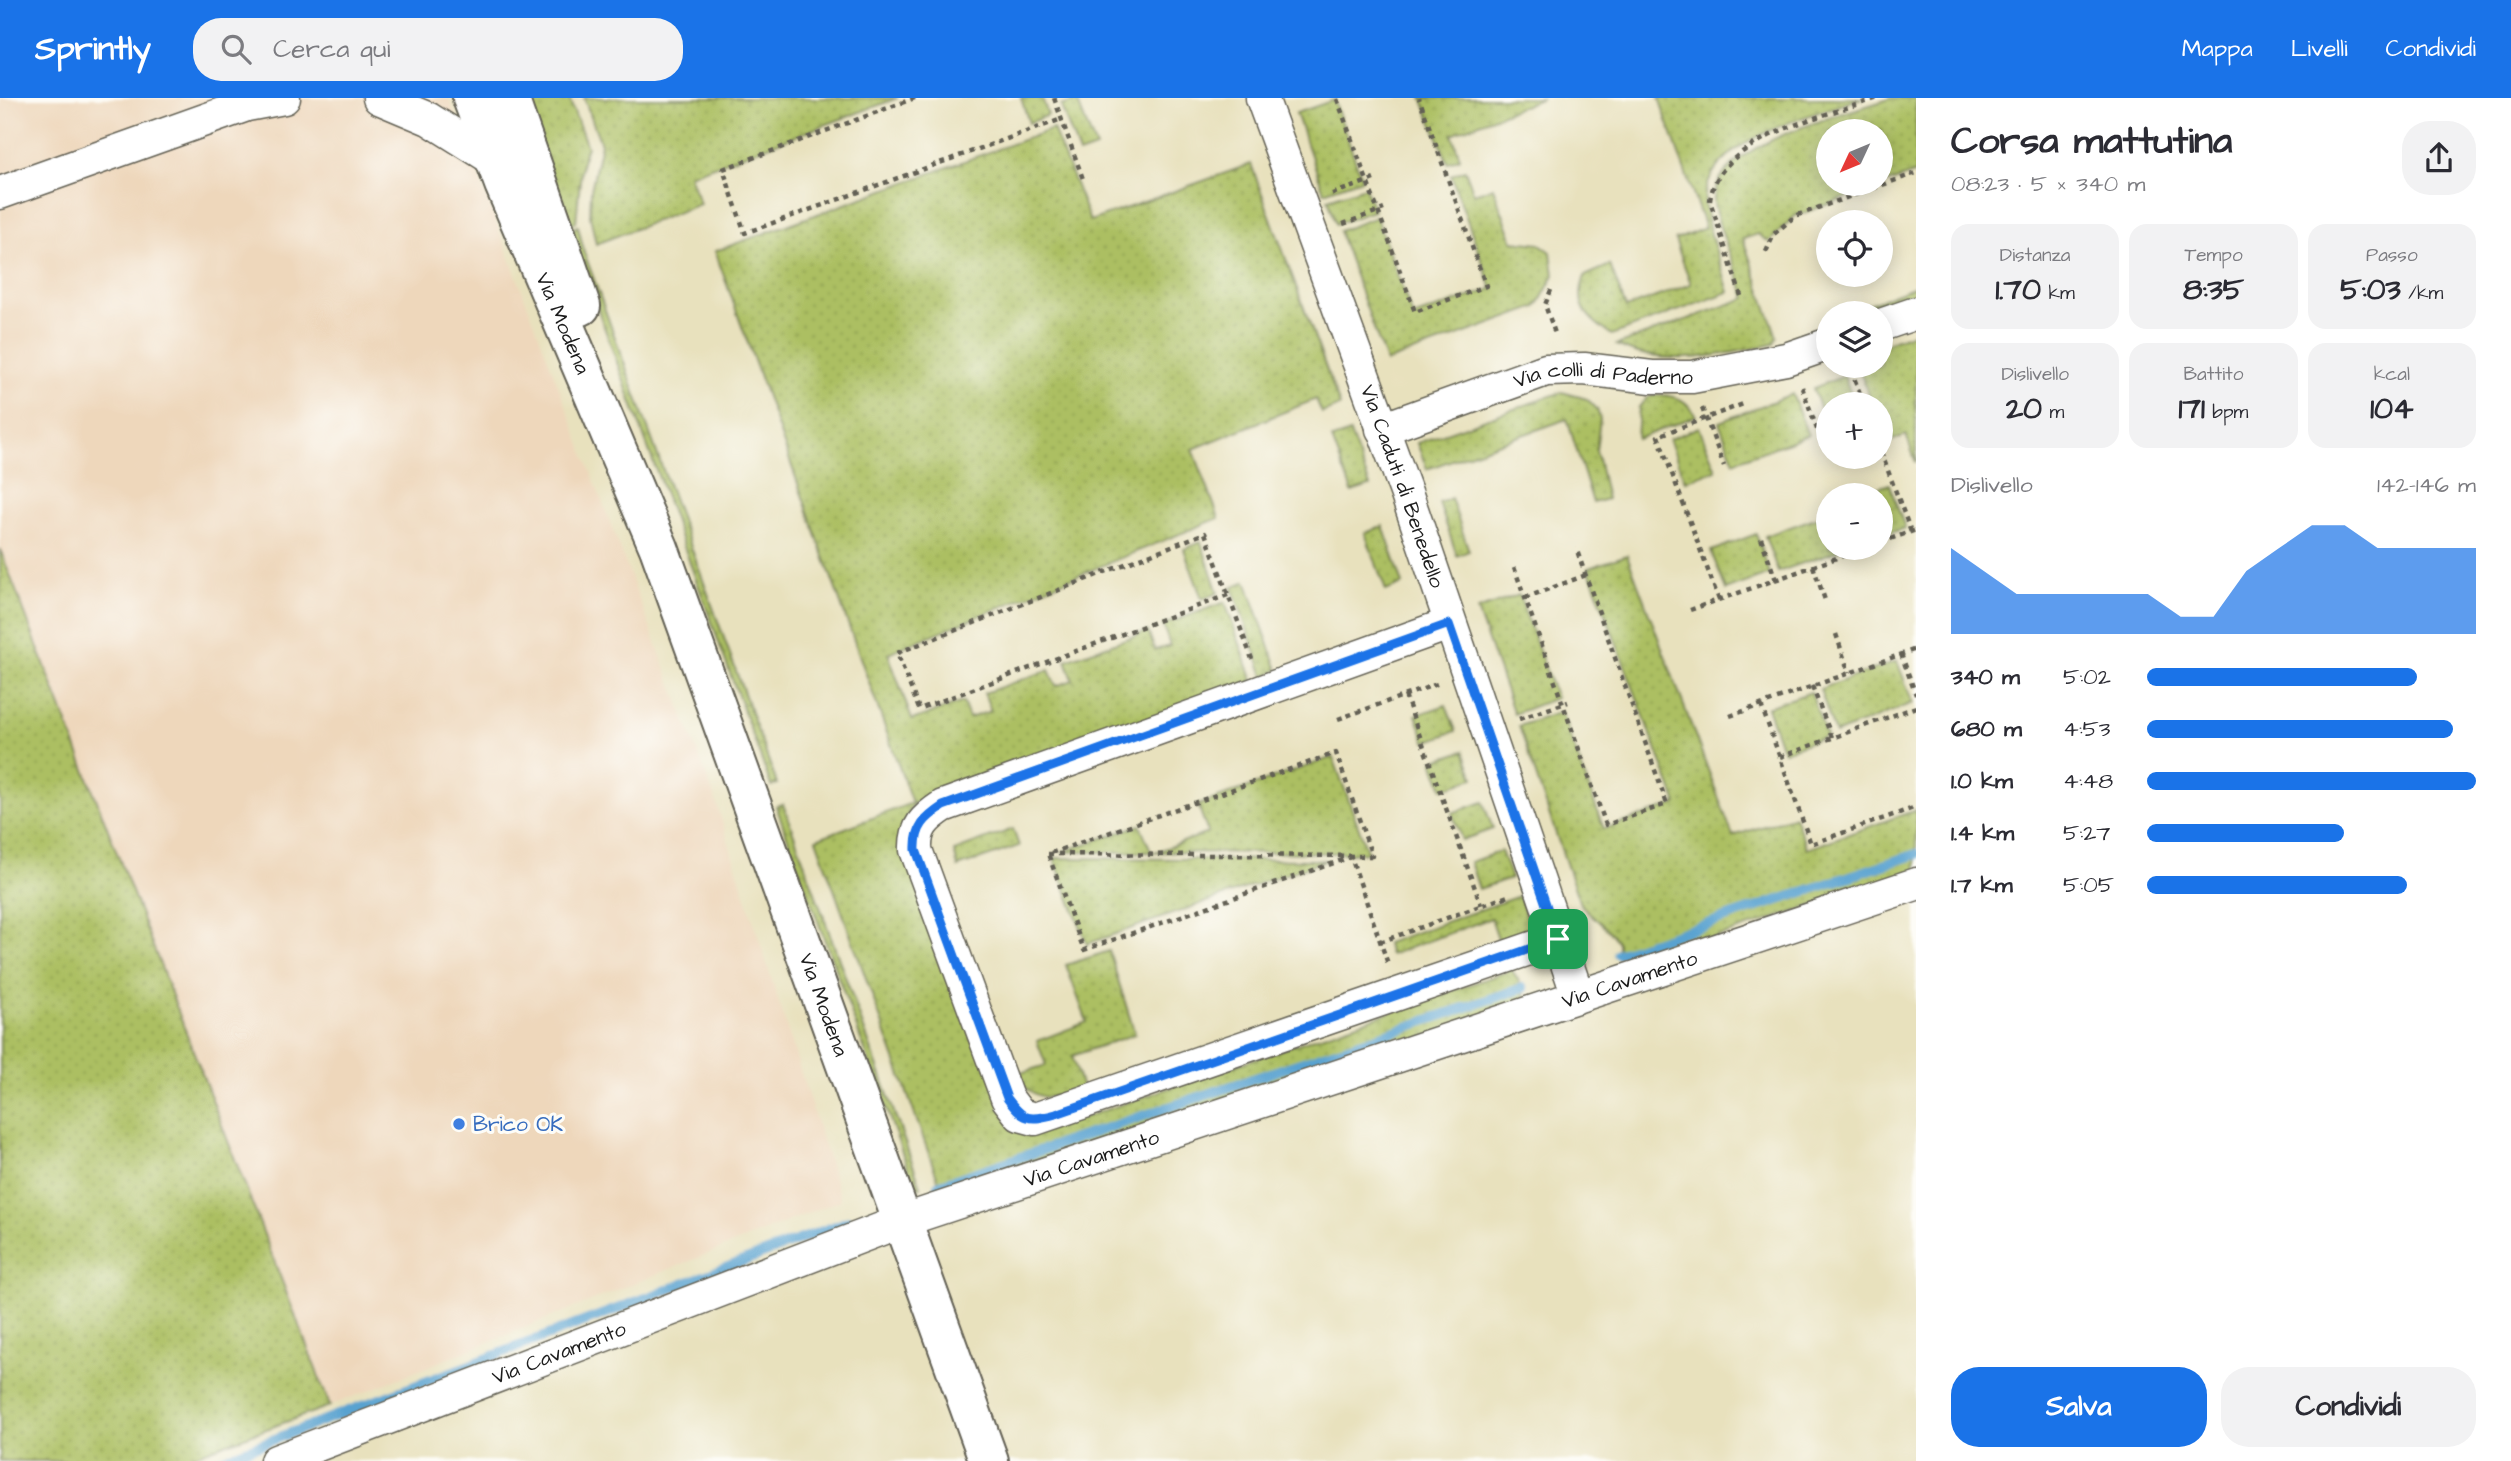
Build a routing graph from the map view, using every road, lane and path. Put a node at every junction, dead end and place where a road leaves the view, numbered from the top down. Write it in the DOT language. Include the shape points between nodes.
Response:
graph roads {
  1 [pos="284,98"];
  2 [pos="379,98"];
  3 [pos="472,98"];
  4 [pos="509,98"];
  5 [pos="915,98"];
  6 [pos="1054,98"];
  7 [pos="1262,98"];
  8 [pos="1419,98"];
  9 [pos="1878,98"];
  10 [pos="1337,99"];
  11 [pos="1062,119"];
  12 [pos="496,161"];
  13 [pos="1916,173"];
  14 [pos="1083,179"];
  15 [pos="1374,179"];
  16 [pos="1367,181"];
  17 [pos="0,193"];
  18 [pos="1321,198"];
  19 [pos="1384,209"];
  20 [pos="1378,212"];
  21 [pos="1332,228"];
  22 [pos="1766,251"];
  23 [pos="1550,290"];
  24 [pos="1741,296"];
  25 [pos="1916,313"];
  26 [pos="1893,322"];
  27 [pos="1556,337"];
  28 [pos="1816,349"];
  29 [pos="1800,382"];
  30 [pos="1753,400"];
  31 [pos="1702,407"];
  32 [pos="1705,418"];
  33 [pos="1816,426"];
  34 [pos="1382,429"];
  35 [pos="1724,466"];
  36 [pos="1888,469"];
  37 [pos="1913,531"];
  38 [pos="1761,538"];
  39 [pos="1893,538"];
  40 [pos="659,548"];
  41 [pos="1576,548"];
  42 [pos="1829,560"];
  43 [pos="1813,566"];
  44 [pos="1514,567"];
  45 [pos="1586,575"];
  46 [pos="1776,580"];
  47 [pos="1227,595"];
  48 [pos="1525,598"];
  49 [pos="1719,600"];
  50 [pos="1825,600"];
  51 [pos="1690,610"];
  52 [pos="1449,624"];
  53 [pos="1836,634"];
  54 [pos="1916,649"];
  55 [pos="1901,654"];
  56 [pos="1254,665"];
  57 [pos="1849,673"];
  58 [pos="1444,681"];
  59 [pos="1812,686"];
  60 [pos="1405,695"];
  61 [pos="1916,695"];
  62 [pos="1565,703"];
  63 [pos="1761,705"];
  64 [pos="1916,707"];
  65 [pos="1730,716"];
  66 [pos="1338,719"];
  67 [pos="1512,721"];
  68 [pos="1833,740"];
  69 [pos="1780,757"];
  70 [pos="1916,807"];
  71 [pos="1048,854"];
  72 [pos="1351,857"];
  73 [pos="1916,884"];
  74 [pos="1511,895"];
  75 [pos="1481,905"];
  76 [pos="1558,939"];
  77 [pos="1380,942"];
  78 [pos="1398,995"];
  79 [pos="1578,996"];
  80 [pos="902,1221"];
  81 [pos="276,1461"];
  82 [pos="989,1461"];
  1 -- 17 [label="street" via="247,105"];
  2 -- 12 [label="street" via="429,119"];
  3 -- 12 [label="main road, Via Modena"];
  4 -- 40 [label="main road, Via Modena"];
  5 -- 11 [label="path" via="723,169 745,233"];
  6 -- 11 [label="path"];
  7 -- 34 [label="street, Via Caduti di Benedello"];
  8 -- 20 [label="path" via="1486,286 1415,312"];
  9 -- 24 [label="path" via="1759,140 1718,174 1710,201"];
  10 -- 16 [label="path"];
  11 -- 14 [label="path"];
  12 -- 40 [label="main road, Via Modena"];
  13 -- 22 [label="path" via="1795,216 1774,234"];
  15 -- 16 [label="path"];
  16 -- 18 [label="path"];
  16 -- 20 [label="path"];
  19 -- 20 [label="path"];
  20 -- 21 [label="path"];
  23 -- 27 [label="path" via="1545,305"];
  25 -- 26 [label="street"];
  28 -- 34 [label="street, Via colli di Paderno" via="1705,376 1546,370"];
  29 -- 33 [label="path"];
  30 -- 32 [label="path"];
  31 -- 32 [label="path"];
  32 -- 35 [label="path"];
  32 -- 49 [label="path" via="1658,436"];
  34 -- 52 [label="street, Via Caduti di Benedello"];
  36 -- 37 [label="path"];
  37 -- 39 [label="path"];
  38 -- 46 [label="path"];
  40 -- 80 [label="main road, Via Modena"];
  41 -- 45 [label="path"];
  42 -- 43 [label="path"];
  43 -- 46 [label="path"];
  43 -- 50 [label="path"];
  44 -- 48 [label="path"];
  45 -- 48 [label="path"];
  45 -- 62 [label="path" via="1667,804 1606,825"];
  46 -- 49 [label="path"];
  47 -- 47 [label="path" via="1205,533 897,653 919,709"];
  47 -- 56 [label="path"];
  48 -- 62 [label="path"];
  49 -- 51 [label="path"];
  52 -- 76 [label="street, Via Caduti di Benedello"];
  52 -- 78 [label="street" via="943,806 920,824 915,835 923,873 1003,1086 1020,1115 1035,1119 1056,1114"];
  53 -- 57 [label="path"];
  54 -- 55 [label="path"];
  55 -- 57 [label="path"];
  55 -- 61 [label="path"];
  57 -- 59 [label="path"];
  58 -- 60 [label="path"];
  59 -- 63 [label="path"];
  59 -- 68 [label="path"];
  60 -- 66 [label="path"];
  60 -- 75 [label="path"];
  62 -- 67 [label="path"];
  63 -- 65 [label="path"];
  63 -- 69 [label="path"];
  64 -- 68 [label="path"];
  68 -- 69 [label="path"];
  69 -- 70 [label="path" via="1811,844"];
  71 -- 72 [label="path"];
  71 -- 72 [label="path" via="1084,950"];
  71 -- 72 [label="path" via="1336,753 1372,856"];
  72 -- 77 [label="path"];
  73 -- 79 [label="street, Via Cavamento"];
  74 -- 75 [label="path"];
  75 -- 77 [label="path"];
  76 -- 78 [label="street"];
  76 -- 79 [label="street, Via Caduti di Benedello"];
  77 -- 78 [label="path"];
  79 -- 80 [label="street, Via Cavamento"];
  80 -- 81 [label="street, Via Cavamento"];
  80 -- 82 [label="main road, Via Modena"];
}
